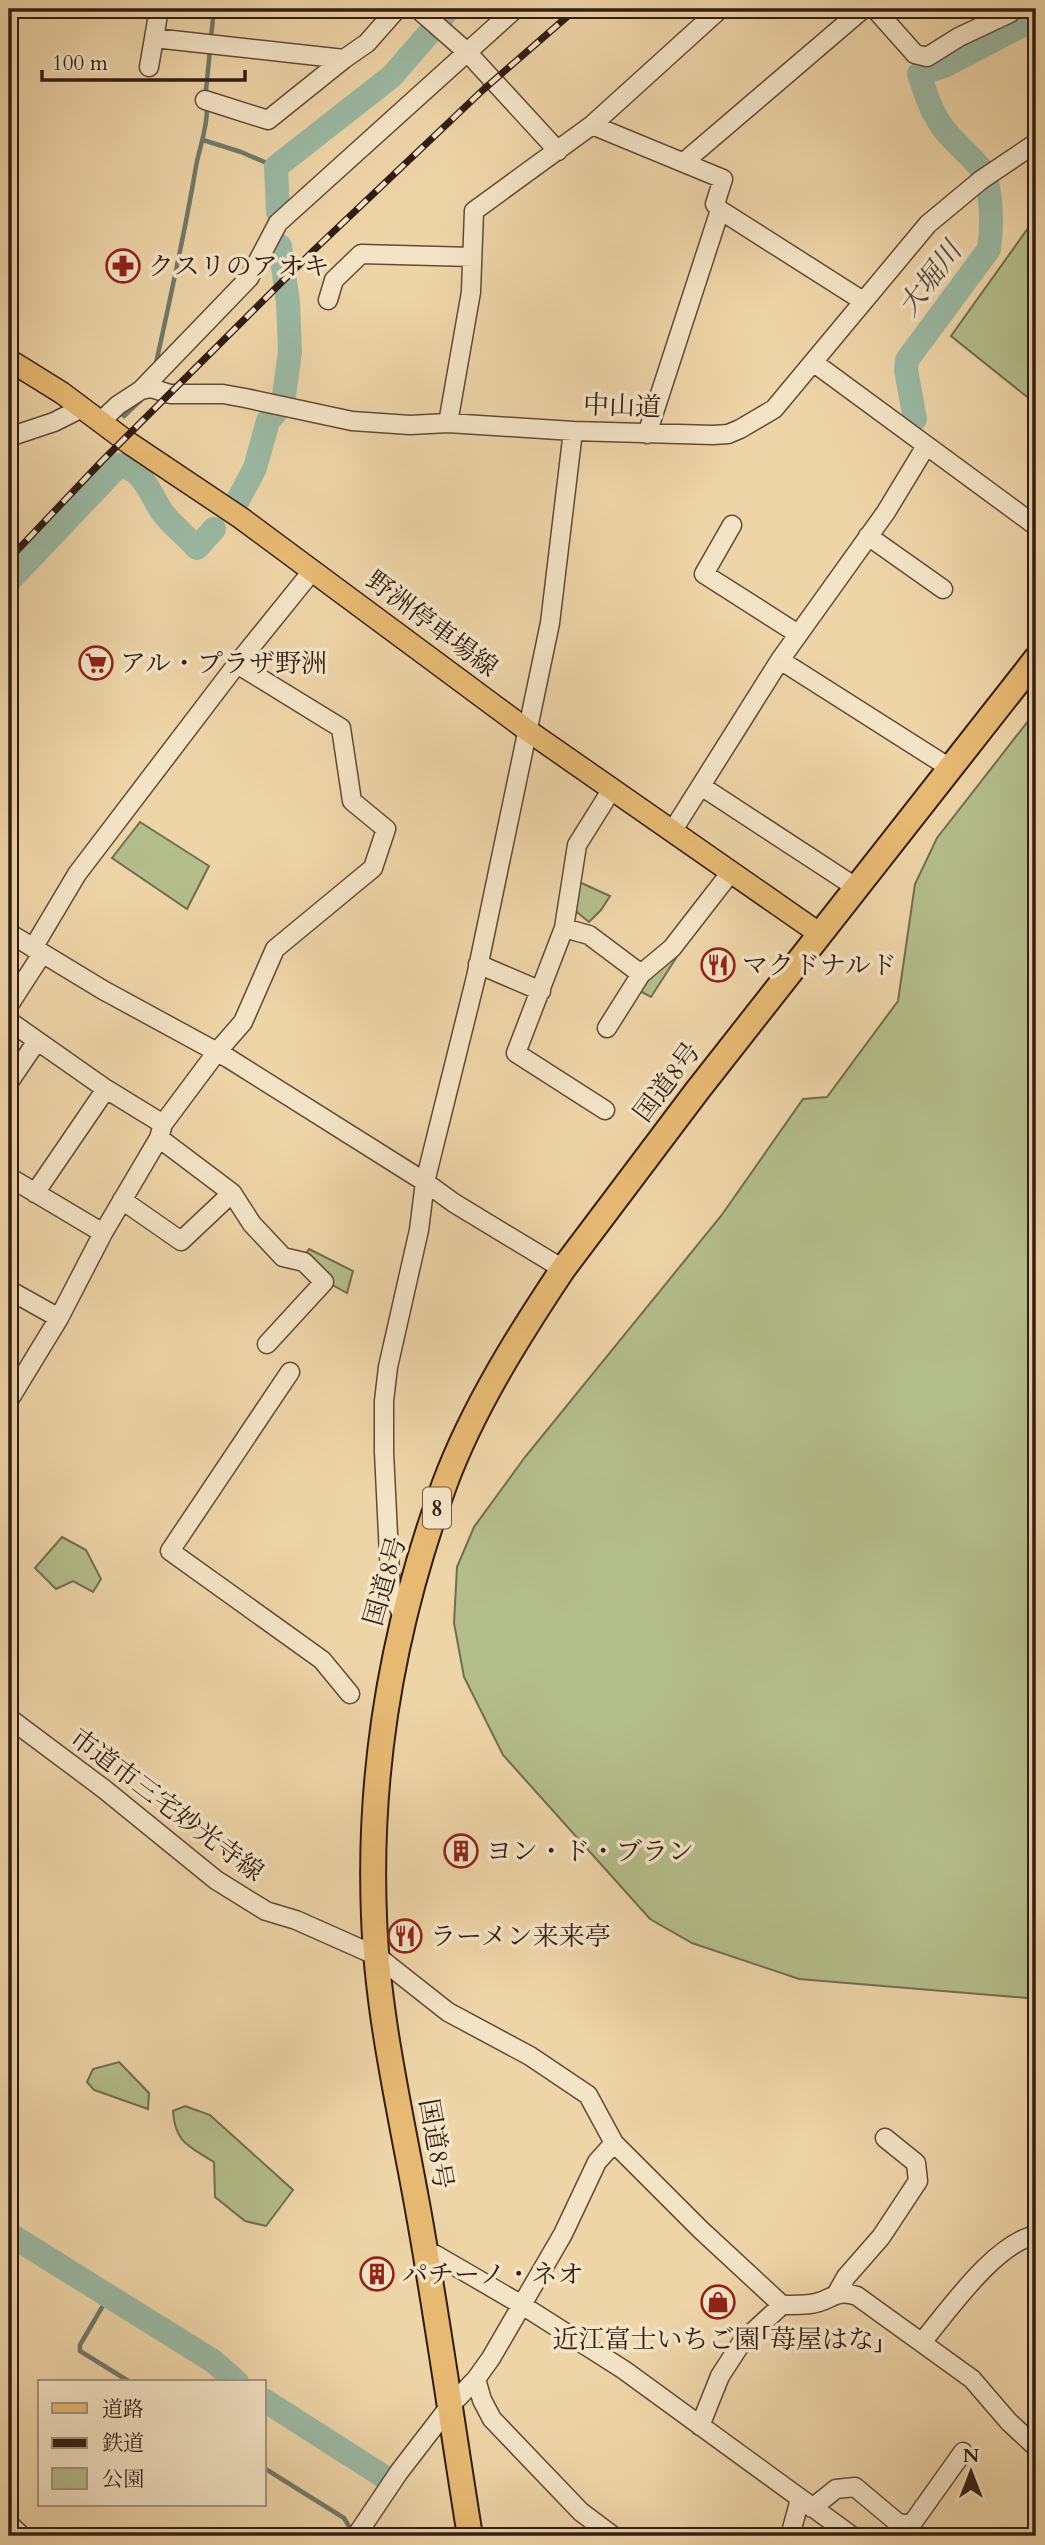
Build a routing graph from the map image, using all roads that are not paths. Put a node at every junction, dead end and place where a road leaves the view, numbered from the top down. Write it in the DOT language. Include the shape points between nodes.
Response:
graph roads {
  1 [pos="159,9"];
  2 [pos="397,9"];
  3 [pos="418,9"];
  4 [pos="515,9"];
  5 [pos="720,9"];
  6 [pos="863,9"];
  7 [pos="875,9"];
  8 [pos="1014,9"];
  9 [pos="154,38"];
  10 [pos="467,52"];
  11 [pos="344,59"];
  12 [pos="149,66"];
  13 [pos="205,100"];
  14 [pos="592,125"];
  15 [pos="1036,143"];
  16 [pos="558,151"];
  17 [pos="684,162"];
  18 [pos="720,210"];
  19 [pos="472,257"];
  20 [pos="328,300"];
  21 [pos="863,301"];
  22 [pos="9,360"];
  23 [pos="814,362"];
  24 [pos="141,390"];
  25 [pos="82,408"];
  26 [pos="100,422"];
  27 [pos="448,423"];
  28 [pos="573,431"];
  29 [pos="647,434"];
  30 [pos="9,437"];
  31 [pos="926,446"];
  32 [pos="732,525"];
  33 [pos="1036,526"];
  34 [pos="868,536"];
  35 [pos="313,570"];
  36 [pos="943,589"];
  37 [pos="798,634"];
  38 [pos="1036,659"];
  39 [pos="780,660"];
  40 [pos="237,664"];
  41 [pos="527,730"];
  42 [pos="950,768"];
  43 [pos="701,786"];
  44 [pos="612,789"];
  45 [pos="673,831"];
  46 [pos="731,872"];
  47 [pos="857,888"];
  48 [pos="564,928"];
  49 [pos="9,933"];
  50 [pos="820,934"];
  51 [pos="38,951"];
  52 [pos="478,964"];
  53 [pos="641,974"];
  54 [pos="541,991"];
  55 [pos="9,1005"];
  56 [pos="9,1021"];
  57 [pos="607,1028"];
  58 [pos="37,1041"];
  59 [pos="216,1053"];
  60 [pos="9,1082"];
  61 [pos="106,1089"];
  62 [pos="604,1110"];
  63 [pos="161,1131"];
  64 [pos="9,1177"];
  65 [pos="425,1182"];
  66 [pos="35,1193"];
  67 [pos="232,1193"];
  68 [pos="122,1200"];
  69 [pos="103,1233"];
  70 [pos="563,1269"];
  71 [pos="9,1290"];
  72 [pos="59,1318"];
  73 [pos="267,1344"];
  74 [pos="290,1372"];
  75 [pos="9,1400"];
  76 [pos="403,1616"];
  77 [pos="350,1694"];
  78 [pos="9,1718"];
  79 [pos="377,1956"];
  80 [pos="886,2138"];
  81 [pos="614,2143"];
  82 [pos="1036,2235"];
  83 [pos="426,2256"];
  84 [pos="837,2293"];
  85 [pos="522,2305"];
  86 [pos="782,2305"];
  87 [pos="922,2342"];
  88 [pos="476,2379"];
  89 [pos="449,2407"];
  90 [pos="700,2426"];
  91 [pos="1036,2447"];
  92 [pos="962,2452"];
  93 [pos="806,2503"];
  94 [pos="9,2524"];
  95 [pos="22,2536"];
  96 [pos="356,2536"];
  97 [pos="470,2536"];
  98 [pos="613,2536"];
  99 [pos="790,2536"];
  100 [pos="852,2536"];
  1 -- 9 [label="street"];
  2 -- 11 [label="street" via="367,43"];
  3 -- 10 [label="street"];
  4 -- 10 [label="street"];
  5 -- 14 [label="street"];
  6 -- 17 [label="street"];
  7 -- 8 [label="street" via="915,54 927,57"];
  9 -- 11 [label="street"];
  9 -- 12 [label="street"];
  10 -- 16 [label="street"];
  10 -- 24 [label="street" via="278,223 249,278"];
  11 -- 13 [label="street" via="268,120"];
  14 -- 16 [label="street"];
  14 -- 17 [label="street"];
  15 -- 21 [label="street, 中山道" via="985,176 928,224"];
  16 -- 19 [label="street" via="474,211"];
  17 -- 18 [label="street" via="723,179 715,204"];
  18 -- 21 [label="street"];
  18 -- 29 [label="street"];
  19 -- 20 [label="street" via="361,254 334,281"];
  19 -- 27 [label="street" via="471,292"];
  21 -- 23 [label="street, 中山道"];
  22 -- 25 [label="main road, 野洲停車場線"];
  23 -- 29 [label="street, 中山道" via="774,409 740,429 713,435"];
  23 -- 31 [label="street"];
  24 -- 26 [label="street"];
  24 -- 27 [label="street, 中山道" via="223,394 352,421"];
  25 -- 26 [label="main road, 野洲停車場線"];
  25 -- 30 [label="street"];
  26 -- 35 [label="main road, 野洲停車場線"];
  27 -- 28 [label="street, 中山道"];
  28 -- 29 [label="street, 中山道"];
  28 -- 41 [label="street" via="550,623"];
  31 -- 33 [label="street"];
  31 -- 34 [label="street"];
  32 -- 37 [label="street" via="705,574"];
  34 -- 36 [label="street"];
  34 -- 37 [label="street"];
  35 -- 40 [label="street"];
  35 -- 41 [label="main road, 野洲停車場線"];
  37 -- 39 [label="street"];
  38 -- 42 [label="highway, 国道8号 / 8"];
  39 -- 42 [label="street"];
  39 -- 43 [label="street"];
  40 -- 51 [label="street" via="77,874"];
  40 -- 59 [label="street" via="341,728 352,801 386,829 373,868 275,949 243,1022"];
  41 -- 44 [label="main road, 野洲停車場線"];
  41 -- 52 [label="street"];
  42 -- 47 [label="highway, 国道8号 / 8"];
  43 -- 45 [label="street"];
  43 -- 47 [label="street"];
  44 -- 45 [label="main road, 野洲停車場線"];
  44 -- 48 [label="street" via="577,845"];
  45 -- 46 [label="main road, 野洲停車場線"];
  46 -- 50 [label="main road, 野洲停車場線"];
  46 -- 53 [label="street" via="672,948"];
  47 -- 50 [label="highway, 国道8号 / 8"];
  48 -- 53 [label="street" via="589,935"];
  48 -- 54 [label="street"];
  49 -- 51 [label="street"];
  50 -- 70 [label="highway, 国道8号 / 8"];
  51 -- 55 [label="street"];
  51 -- 59 [label="street"];
  52 -- 54 [label="street"];
  52 -- 65 [label="street"];
  53 -- 57 [label="street"];
  54 -- 62 [label="street" via="516,1053"];
  56 -- 58 [label="street"];
  58 -- 60 [label="street"];
  58 -- 61 [label="street"];
  59 -- 63 [label="street"];
  59 -- 65 [label="street"];
  61 -- 63 [label="street"];
  61 -- 66 [label="street"];
  63 -- 67 [label="street"];
  63 -- 68 [label="street"];
  64 -- 66 [label="street"];
  65 -- 70 [label="street"];
  65 -- 76 [label="street" via="384,1401 391,1592"];
  66 -- 69 [label="street"];
  67 -- 68 [label="street" via="181,1241"];
  67 -- 73 [label="street" via="265,1240 283,1257 304,1262 324,1282"];
  68 -- 69 [label="street"];
  69 -- 72 [label="street"];
  70 -- 76 [label="highway, 国道8号 / 8" via="467,1435 446,1482"];
  71 -- 72 [label="street"];
  72 -- 75 [label="street"];
  74 -- 77 [label="street" via="170,1551 322,1660"];
  76 -- 79 [label="highway, 国道8号 / 8" via="376,1782"];
  78 -- 79 [label="street, 市道市三宅妙光寺線" via="216,1880 267,1910"];
  79 -- 81 [label="street, 市道市三宅妙光寺線" via="448,2012 530,2056 589,2095"];
  79 -- 83 [label="highway, 国道8号 / 8"];
  80 -- 84 [label="street" via="916,2163 918,2182"];
  81 -- 85 [label="street" via="597,2162"];
  81 -- 86 [label="street, 市道市三宅妙光寺線"];
  82 -- 87 [label="street" via="1024,2237 988,2264"];
  83 -- 85 [label="street" via="436,2255"];
  83 -- 89 [label="highway, 国道8号 / 8"];
  84 -- 86 [label="street" via="812,2304"];
  84 -- 87 [label="street" via="857,2296"];
  85 -- 88 [label="street"];
  85 -- 90 [label="street" via="624,2370"];
  86 -- 90 [label="street" via="742,2342 720,2376"];
  87 -- 91 [label="street" via="972,2379"];
  88 -- 89 [label="street"];
  88 -- 98 [label="street" via="492,2419 581,2512"];
  89 -- 96 [label="street"];
  89 -- 97 [label="highway, 国道8号 / 8"];
  90 -- 93 [label="street"];
  92 -- 93 [label="street" via="911,2525 898,2523 855,2487 836,2489"];
  93 -- 99 [label="street"];
  93 -- 100 [label="street"];
  94 -- 95 [label="street"];
}
